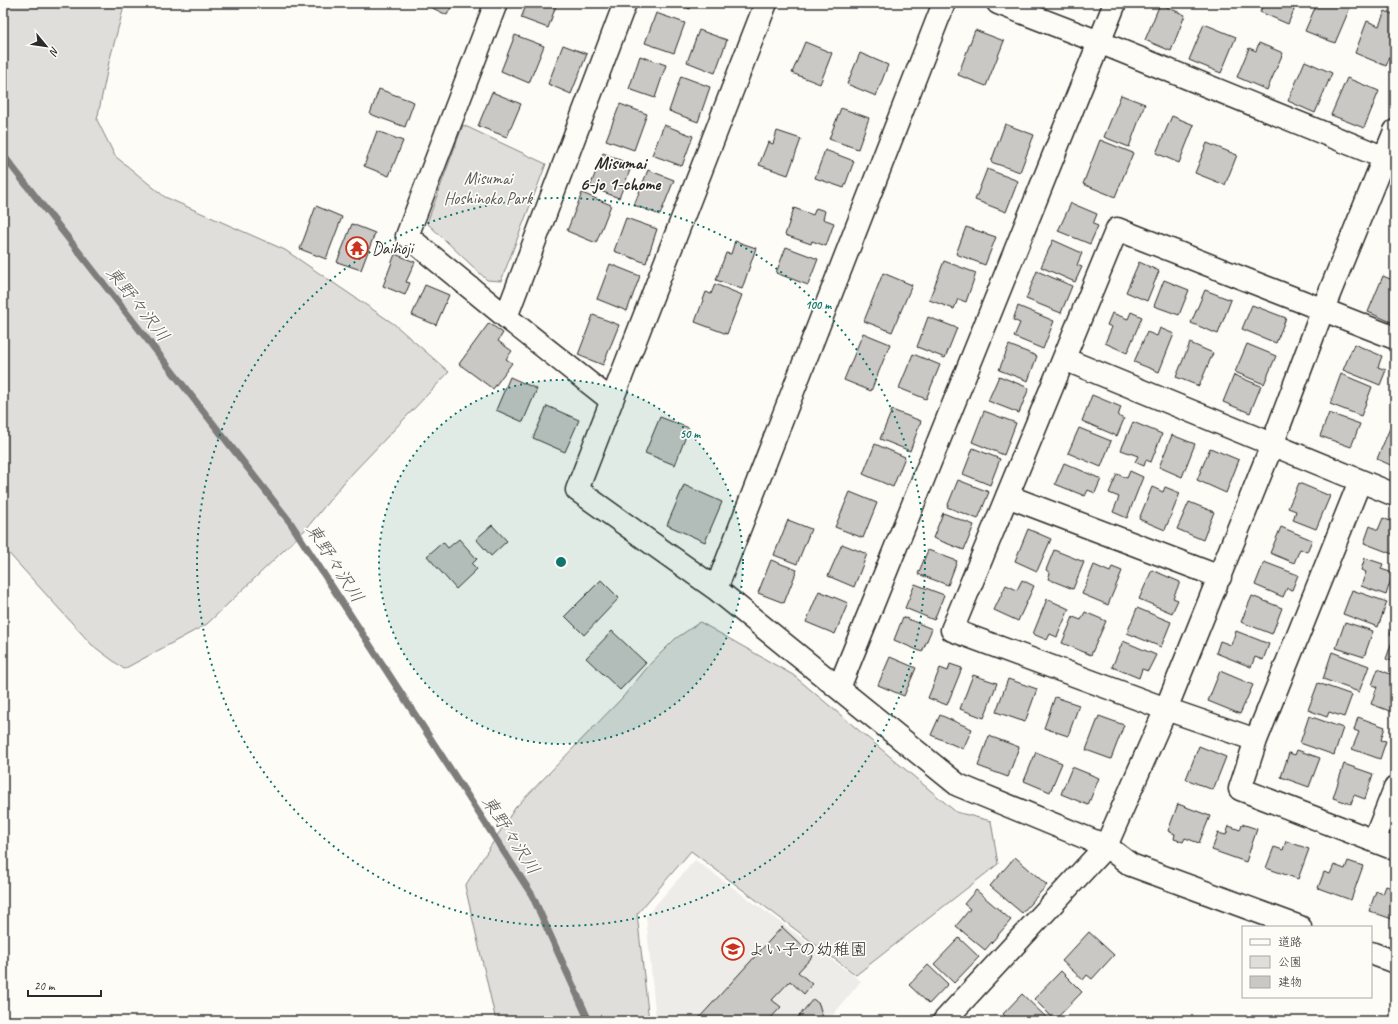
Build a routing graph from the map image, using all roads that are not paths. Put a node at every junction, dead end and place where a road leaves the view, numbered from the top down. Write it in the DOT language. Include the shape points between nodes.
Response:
graph roads {
  1 [pos="496,3"];
  2 [pos="625,3"];
  3 [pos="766,3"];
  4 [pos="944,3"];
  5 [pos="998,3"];
  6 [pos="1115,3"];
  7 [pos="1099,42"];
  8 [pos="1395,131"];
  9 [pos="1390,160"];
  10 [pos="1323,309"];
  11 [pos="506,317"];
  12 [pos="1395,338"];
  13 [pos="1064,359"];
  14 [pos="612,401"];
  15 [pos="1272,445"];
  16 [pos="1360,481"];
  17 [pos="1395,494"];
  18 [pos="1007,496"];
  19 [pos="1220,577"];
  20 [pos="716,589"];
  21 [pos="839,688"];
  22 [pos="1166,709"];
  23 [pos="1256,740"];
  24 [pos="1395,788"];
  25 [pos="1374,841"];
  26 [pos="1106,846"];
  27 [pos="1395,849"];
  28 [pos="1297,926"];
  29 [pos="1372,953"];
  30 [pos="1395,962"];
  31 [pos="944,1021"];
  1 -- 11 [label="street" via="407,236"];
  2 -- 11 [label="street"];
  3 -- 14 [label="street"];
  4 -- 20 [label="street"];
  5 -- 7 [label="street"];
  6 -- 7 [label="street"];
  7 -- 9 [label="street"];
  7 -- 21 [label="street"];
  8 -- 9 [label="street"];
  9 -- 10 [label="street"];
  10 -- 12 [label="street"];
  10 -- 13 [label="street" via="1117,229"];
  10 -- 15 [label="street"];
  11 -- 14 [label="street"];
  13 -- 15 [label="street"];
  13 -- 18 [label="street"];
  14 -- 20 [label="street" via="577,490"];
  15 -- 16 [label="street"];
  15 -- 19 [label="street"];
  16 -- 17 [label="street"];
  16 -- 23 [label="street"];
  18 -- 19 [label="street"];
  18 -- 22 [label="street" via="952,630"];
  19 -- 22 [label="street"];
  20 -- 21 [label="street"];
  21 -- 26 [label="street" via="958,785"];
  22 -- 23 [label="street"];
  22 -- 26 [label="street"];
  23 -- 25 [label="street" via="1240,789"];
  24 -- 25 [label="street"];
  25 -- 27 [label="street"];
  26 -- 28 [label="street" via="1131,865"];
  26 -- 31 [label="street"];
  29 -- 30 [label="street"];
}
